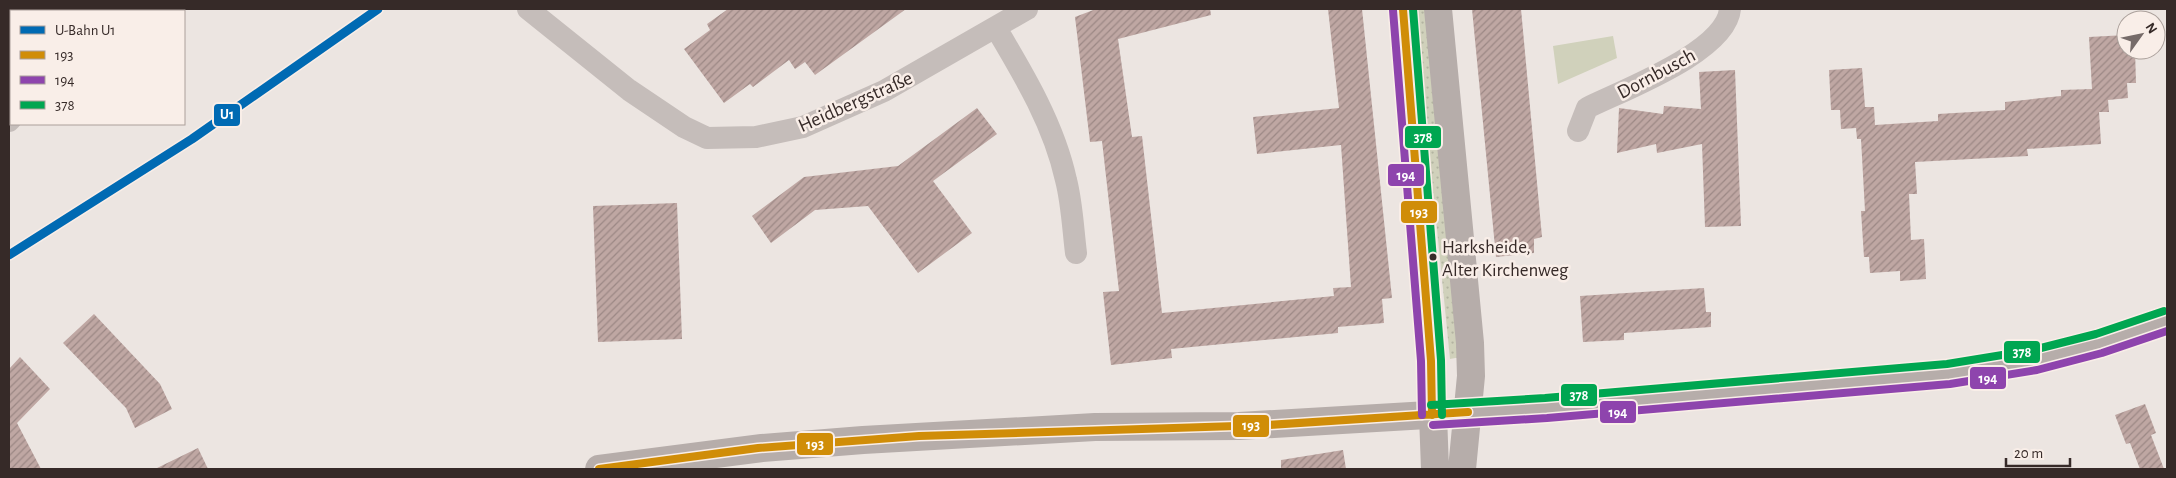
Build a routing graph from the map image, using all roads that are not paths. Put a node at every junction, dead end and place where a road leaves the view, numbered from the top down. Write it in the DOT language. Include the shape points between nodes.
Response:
graph roads {
  1 [pos="528,9"];
  2 [pos="1027,9"];
  3 [pos="1403,9"];
  4 [pos="1438,9"];
  5 [pos="1730,9"];
  6 [pos="996,28"];
  7 [pos="1578,131"];
  8 [pos="1076,253"];
  9 [pos="2167,320"];
  10 [pos="1468,412"];
  11 [pos="1432,414"];
  12 [pos="599,469"];
  13 [pos="1435,469"];
  14 [pos="1462,469"];
  1 -- 6 [label="street, Heidbergstraße" via="629,90 684,127 707,138 756,137 803,127 884,92"];
  2 -- 6 [label="street, Heidbergstraße"];
  3 -- 11 [label="main road" via="1431,361"];
  4 -- 10 [label="main road" via="1470,343"];
  5 -- 7 [label="street, Dornbusch" via="1729,19 1712,42 1691,57 1587,108"];
  6 -- 8 [label="street" via="1036,100 1053,140 1066,181"];
  9 -- 10 [label="main road" via="2099,344 2035,360 1948,374"];
  10 -- 11 [label="main road"];
  10 -- 14 [label="main road"];
  11 -- 12 [label="main road" via="1240,426 1095,427 863,440 762,448"];
  11 -- 13 [label="main road"];
}
